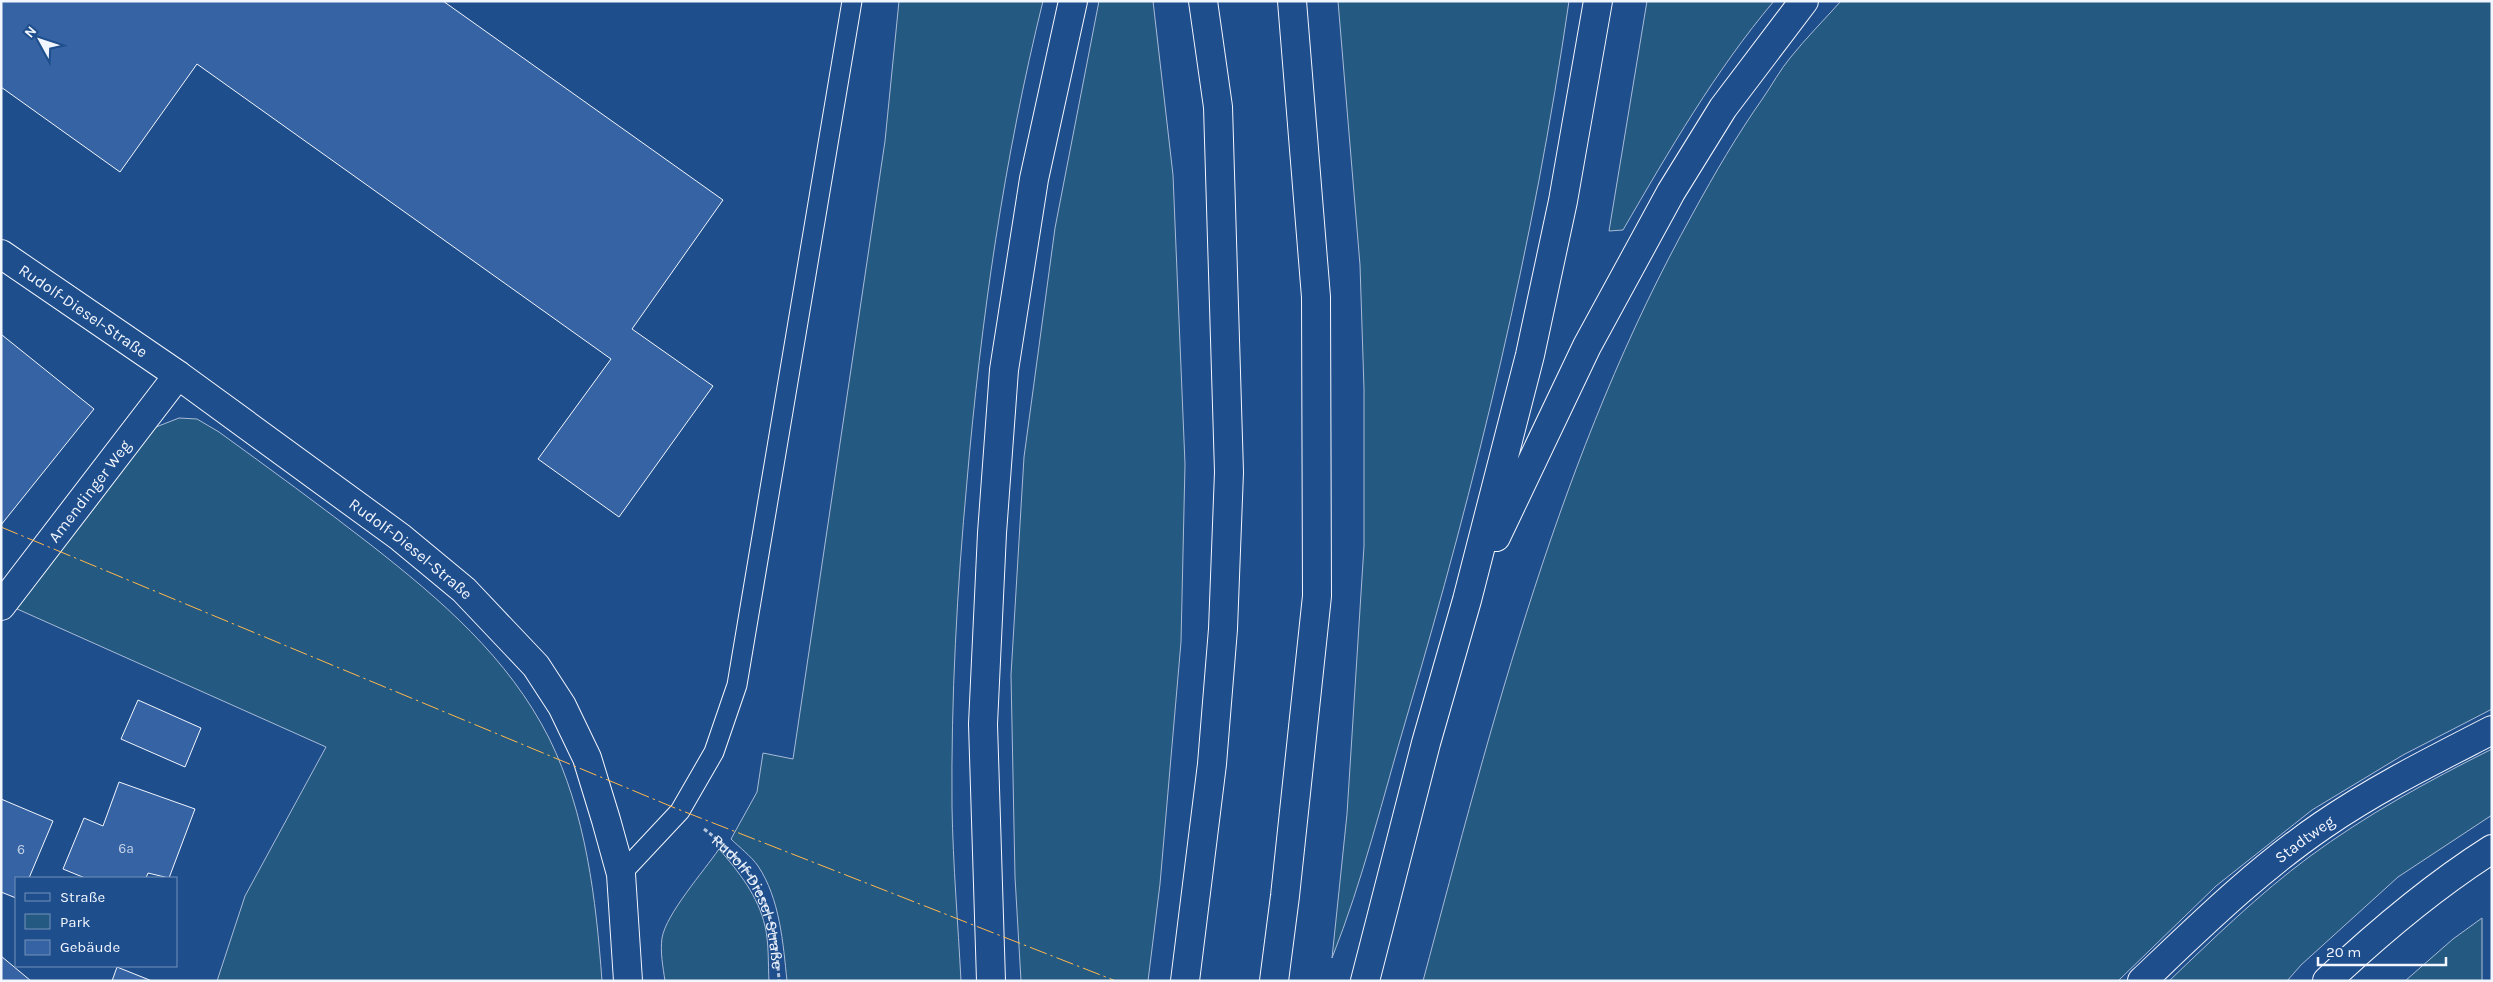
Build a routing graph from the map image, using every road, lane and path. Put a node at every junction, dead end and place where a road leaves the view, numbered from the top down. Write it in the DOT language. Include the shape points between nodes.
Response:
graph roads {
  1 [pos="852,1"];
  2 [pos="1074,1"];
  3 [pos="1203,1"];
  4 [pos="1292,1"];
  5 [pos="1598,1"];
  6 [pos="1804,1"];
  7 [pos="1,254"];
  8 [pos="178,375"];
  9 [pos="1467,600"];
  10 [pos="1,606"];
  11 [pos="2492,730"];
  12 [pos="680,812"];
  13 [pos="2492,849"];
  14 [pos="621,874"];
  15 [pos="628,981"];
  16 [pos="779,981"];
  17 [pos="991,981"];
  18 [pos="1185,981"];
  19 [pos="1274,981"];
  20 [pos="1365,981"];
  21 [pos="2142,981"];
  22 [pos="2328,981"];
  1 -- 12 [label="lane" via="737,685 714,752"];
  2 -- 17 [label="main road" via="1034,180 1004,370 983,724"];
  3 -- 18 [label="main road" via="1218,107 1229,472 1223,629 1212,764"];
  4 -- 19 [label="main road" via="1316,296 1317,596"];
  5 -- 9 [label="main road" via="1563,201 1532,345"];
  6 -- 9 [label="main road" via="1723,108 1671,192 1587,346"];
  7 -- 8 [label="main road, Rudolf-Diesel-Straße"];
  8 -- 10 [label="main road, Amendinger Weg"];
  8 -- 14 [label="main road, Rudolf-Diesel-Straße" via="400,537 464,590 530,659 562,706 587,758"];
  9 -- 20 [label="main road" via="1426,743"];
  11 -- 21 [label="main road, Stadtweg" via="2385,786 2322,825 2259,874"];
  12 -- 14 [label="lane"];
  12 -- 16 [label="path, Rudolf-Diesel-Straße" via="730,850 756,881 770,913"];
  13 -- 22 [label="main road" via="2450,876 2396,919"];
  14 -- 15 [label="main road, Rudolf-Diesel-Straße"];
}
